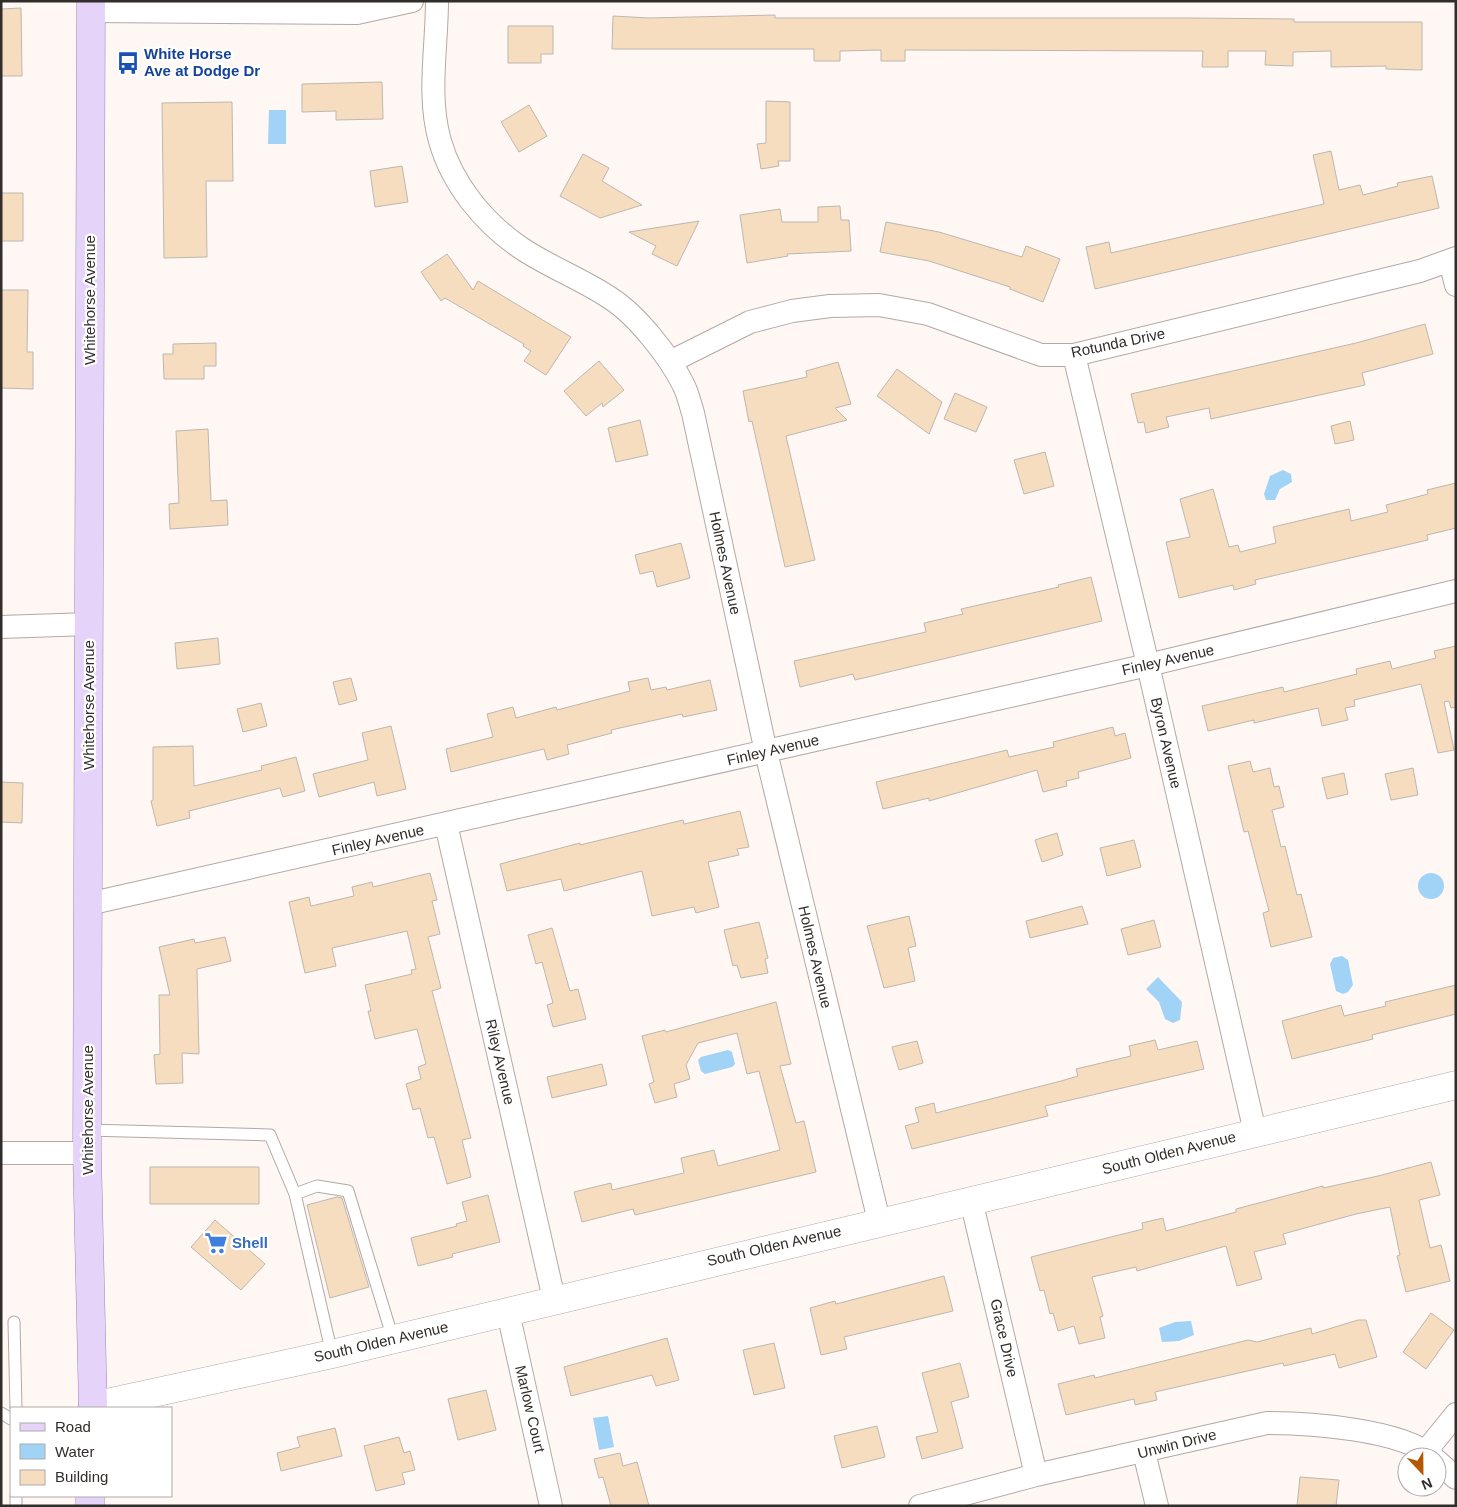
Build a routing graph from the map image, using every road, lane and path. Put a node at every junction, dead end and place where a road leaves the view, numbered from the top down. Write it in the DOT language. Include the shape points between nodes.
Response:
graph roads {
  1 [pos="412,1"];
  2 [pos="436,1"];
  3 [pos="91,6"];
  4 [pos="1453,260"];
  5 [pos="1456,285"];
  6 [pos="1074,355"];
  7 [pos="670,362"];
  8 [pos="1456,592"];
  9 [pos="90,624"];
  10 [pos="1,627"];
  11 [pos="1148,665"];
  12 [pos="766,752"];
  13 [pos="446,824"];
  14 [pos="88,904"];
  15 [pos="1456,1085"];
  16 [pos="1255,1132"];
  17 [pos="88,1142"];
  18 [pos="1,1153"];
  19 [pos="295,1194"];
  20 [pos="971,1200"];
  21 [pos="878,1221"];
  22 [pos="554,1299"];
  23 [pos="508,1312"];
  24 [pos="14,1322"];
  25 [pos="393,1339"];
  26 [pos="332,1354"];
  27 [pos="16,1407"];
  28 [pos="90,1407"];
  29 [pos="94,1407"];
  30 [pos="1456,1414"];
  31 [pos="1411,1447"];
  32 [pos="1437,1447"];
  33 [pos="1144,1452"];
  34 [pos="1036,1475"];
  35 [pos="551,1506"];
  36 [pos="920,1506"];
  37 [pos="1157,1506"];
  1 -- 3 [label="street" via="357,13"];
  2 -- 7 [label="street, Holmes Avenue" via="434,102 440,140 453,173 494,227 522,248 612,299 638,323"];
  3 -- 9 [label="main road, Whitehorse Avenue"];
  4 -- 5 [label="street"];
  4 -- 6 [label="street, Rotunda Drive"];
  6 -- 7 [label="street, Rotunda Drive" via="1041,355 928,314 879,305 792,311 750,322"];
  6 -- 11 [label="street, Byron Avenue"];
  7 -- 12 [label="street, Holmes Avenue" via="684,385 693,413"];
  8 -- 11 [label="street, Finley Avenue"];
  9 -- 10 [label="street"];
  9 -- 14 [label="main road, Whitehorse Avenue"];
  11 -- 12 [label="street, Finley Avenue"];
  11 -- 16 [label="street, Byron Avenue"];
  12 -- 13 [label="street, Finley Avenue"];
  12 -- 21 [label="street, Holmes Avenue"];
  13 -- 14 [label="street, Finley Avenue"];
  13 -- 22 [label="street, Riley Avenue"];
  14 -- 17 [label="main road, Whitehorse Avenue"];
  15 -- 16 [label="main road, South Olden Avenue"];
  16 -- 20 [label="main road, South Olden Avenue"];
  17 -- 18 [label="street"];
  17 -- 19 [label="lane" via="270,1135"];
  17 -- 28 [label="main road, Whitehorse Avenue"];
  19 -- 25 [label="lane" via="318,1186 348,1191"];
  19 -- 26 [label="lane"];
  20 -- 21 [label="main road, South Olden Avenue"];
  20 -- 34 [label="street, Grace Drive"];
  21 -- 22 [label="main road, South Olden Avenue"];
  22 -- 23 [label="main road, South Olden Avenue"];
  23 -- 25 [label="main road, South Olden Avenue"];
  23 -- 35 [label="street, Marlow Court"];
  24 -- 27 [label="lane"];
  25 -- 26 [label="main road, South Olden Avenue"];
  26 -- 29 [label="main road, South Olden Avenue"];
  30 -- 32 [label="street"];
  31 -- 33 [label="street, Unwin Drive" via="1390,1438 1344,1428 1267,1423"];
  33 -- 34 [label="street, Unwin Drive"];
  33 -- 37 [label="street"];
  34 -- 36 [label="street, Unwin Drive"];
}
